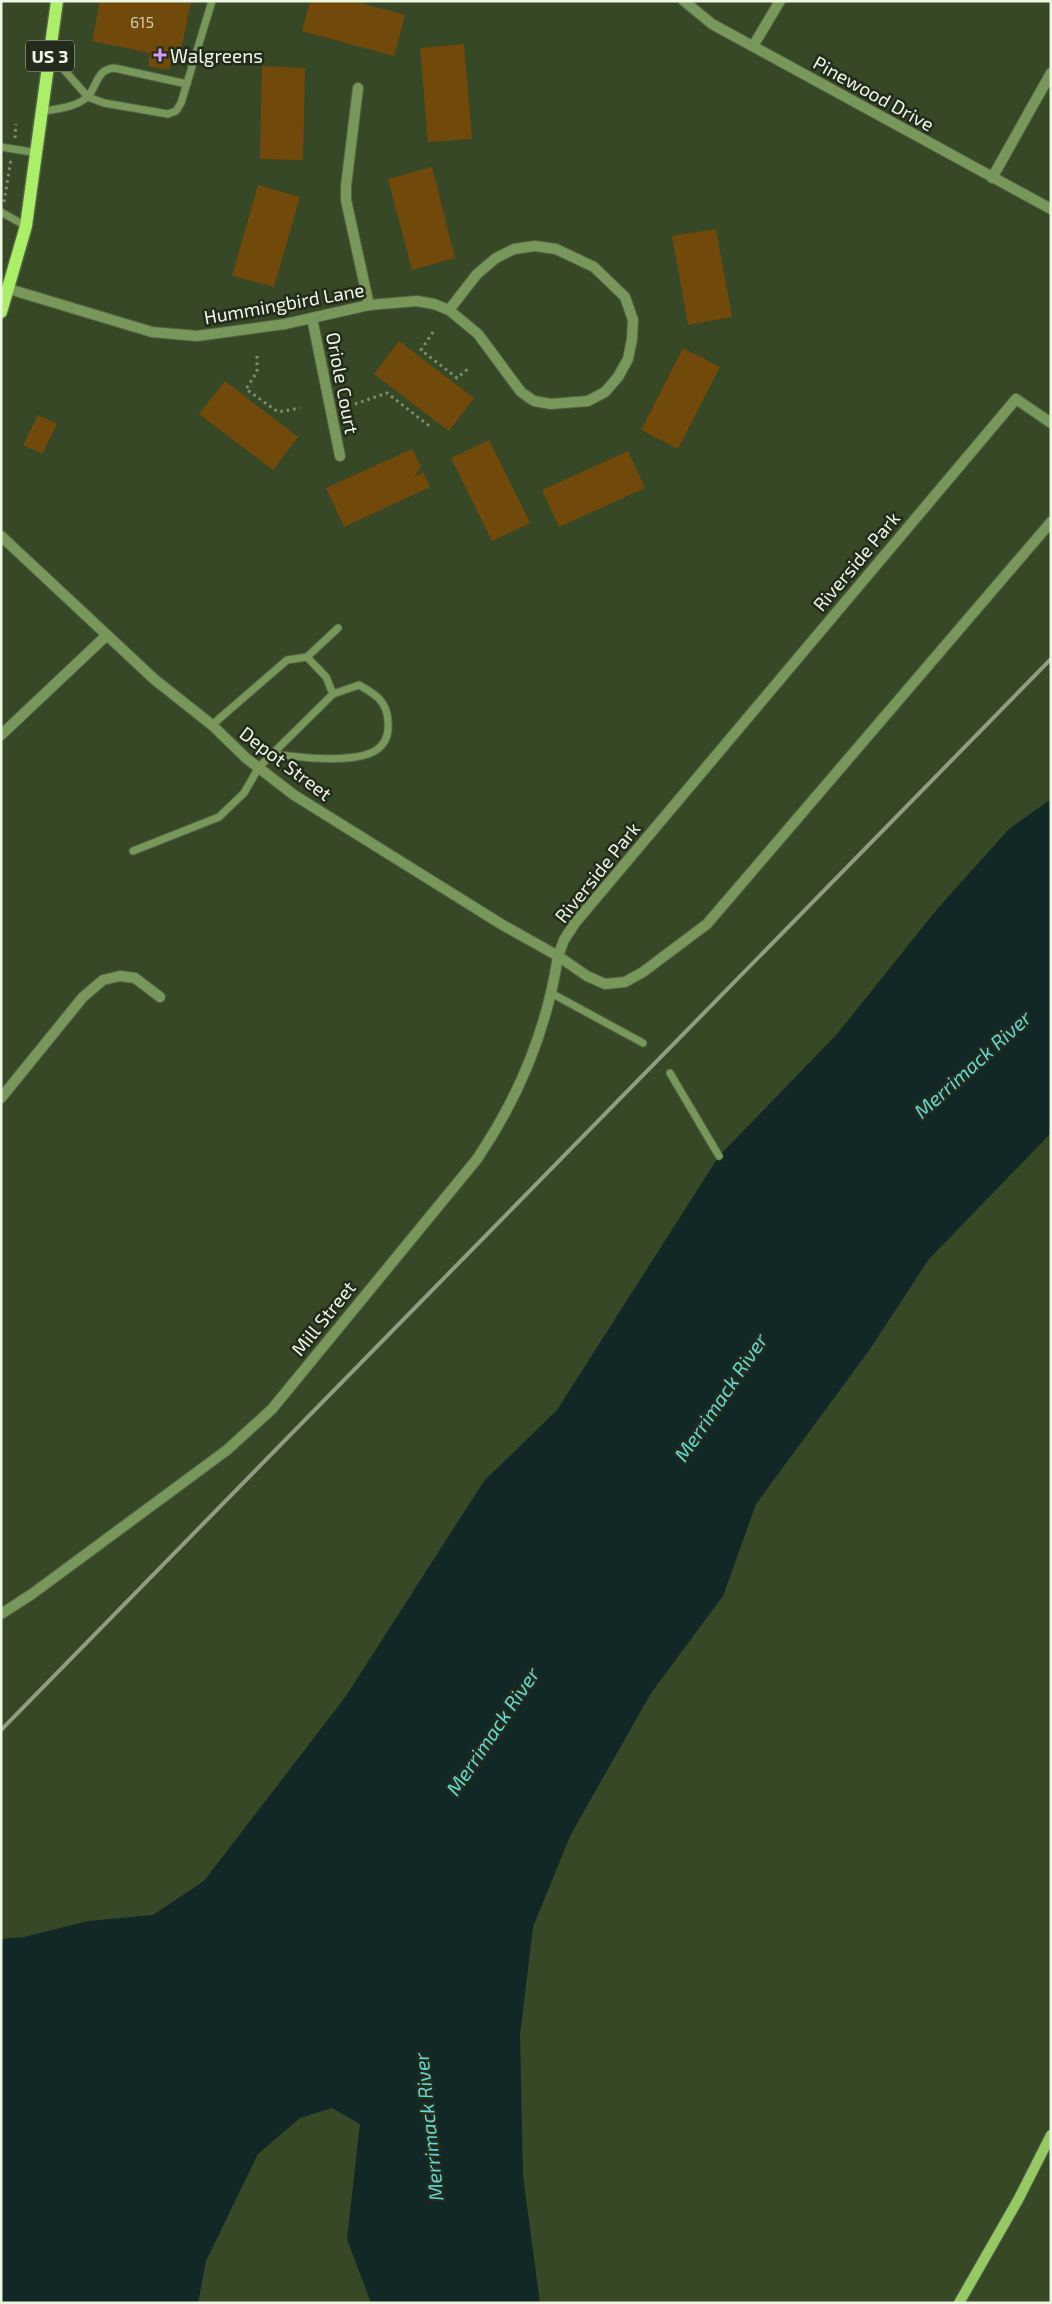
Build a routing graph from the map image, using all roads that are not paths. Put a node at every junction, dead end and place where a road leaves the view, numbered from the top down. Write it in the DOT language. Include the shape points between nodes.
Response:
graph roads {
  1 [pos="57,1"];
  2 [pos="212,1"];
  3 [pos="684,1"];
  4 [pos="780,1"];
  5 [pos="753,46"];
  6 [pos="50,54"];
  7 [pos="1051,73"];
  8 [pos="187,84"];
  9 [pos="358,88"];
  10 [pos="88,96"];
  11 [pos="43,111"];
  12 [pos="1,147"];
  13 [pos="38,153"];
  14 [pos="992,178"];
  15 [pos="1051,210"];
  16 [pos="2,213"];
  17 [pos="26,226"];
  18 [pos="9,289"];
  19 [pos="369,305"];
  20 [pos="449,310"];
  21 [pos="1,312"];
  22 [pos="312,318"];
  23 [pos="1051,423"];
  24 [pos="340,456"];
  25 [pos="1051,522"];
  26 [pos="1,536"];
  27 [pos="338,628"];
  28 [pos="107,635"];
  29 [pos="307,657"];
  30 [pos="333,694"];
  31 [pos="212,725"];
  32 [pos="1,735"];
  33 [pos="272,754"];
  34 [pos="259,767"];
  35 [pos="133,850"];
  36 [pos="558,956"];
  37 [pos="551,993"];
  38 [pos="160,997"];
  39 [pos="643,1043"];
  40 [pos="670,1073"];
  41 [pos="1,1098"];
  42 [pos="719,1156"];
  43 [pos="1,1614"];
  44 [pos="1051,2135"];
  45 [pos="959,2303"];
  1 -- 6 [label="main road, US 3"];
  2 -- 8 [label="lane"];
  3 -- 5 [label="street, Pinewood Drive" via="712,24"];
  4 -- 5 [label="street"];
  5 -- 14 [label="street, Pinewood Drive"];
  6 -- 10 [label="lane"];
  6 -- 11 [label="main road, US 3"];
  7 -- 14 [label="street"];
  8 -- 10 [label="lane" via="114,68 100,75"];
  8 -- 10 [label="lane" via="176,112 168,114 104,103"];
  9 -- 19 [label="street" via="346,200"];
  10 -- 11 [label="lane" via="70,106"];
  11 -- 13 [label="main road, US 3"];
  12 -- 13 [label="lane"];
  13 -- 17 [label="main road, US 3"];
  14 -- 15 [label="street, Pinewood Drive"];
  16 -- 17 [label="lane"];
  17 -- 18 [label="main road, US 3"];
  18 -- 21 [label="main road, US 3"];
  18 -- 22 [label="street, Hummingbird Lane" via="125,325 174,335 197,336"];
  19 -- 20 [label="street, Hummingbird Lane" via="417,301"];
  19 -- 22 [label="street, Hummingbird Lane"];
  20 -- 20 [label="street, Hummingbird Lane" via="478,334 521,392 534,401 571,404 588,401 605,392 628,359 633,320 625,297 594,267 556,249 514,249 496,258 476,274"];
  22 -- 24 [label="street, Oriole Court"];
  23 -- 36 [label="street, Riverside Park" via="1016,399 574,923"];
  25 -- 36 [label="street" via="707,924 625,982 605,984"];
  26 -- 28 [label="street, Depot Street"];
  27 -- 29 [label="lane"];
  28 -- 31 [label="street, Depot Street" via="154,679"];
  28 -- 32 [label="street"];
  29 -- 30 [label="lane" via="326,676"];
  29 -- 31 [label="lane" via="287,660"];
  30 -- 33 [label="lane"];
  30 -- 33 [label="lane" via="359,685 379,696 388,718 388,735 380,748 362,756 303,758"];
  31 -- 34 [label="street, Depot Street"];
  33 -- 34 [label="lane"];
  34 -- 35 [label="lane" via="244,793 219,817"];
  34 -- 36 [label="street, Depot Street" via="294,795"];
  36 -- 37 [label="street, Mill Street"];
  37 -- 39 [label="lane"];
  37 -- 43 [label="street, Mill Street" via="534,1052 500,1125 477,1159 272,1409 227,1450"];
  38 -- 41 [label="street" via="135,978 120,976 104,980 83,997"];
  40 -- 42 [label="lane"];
  44 -- 45 [label="main road"];
}
